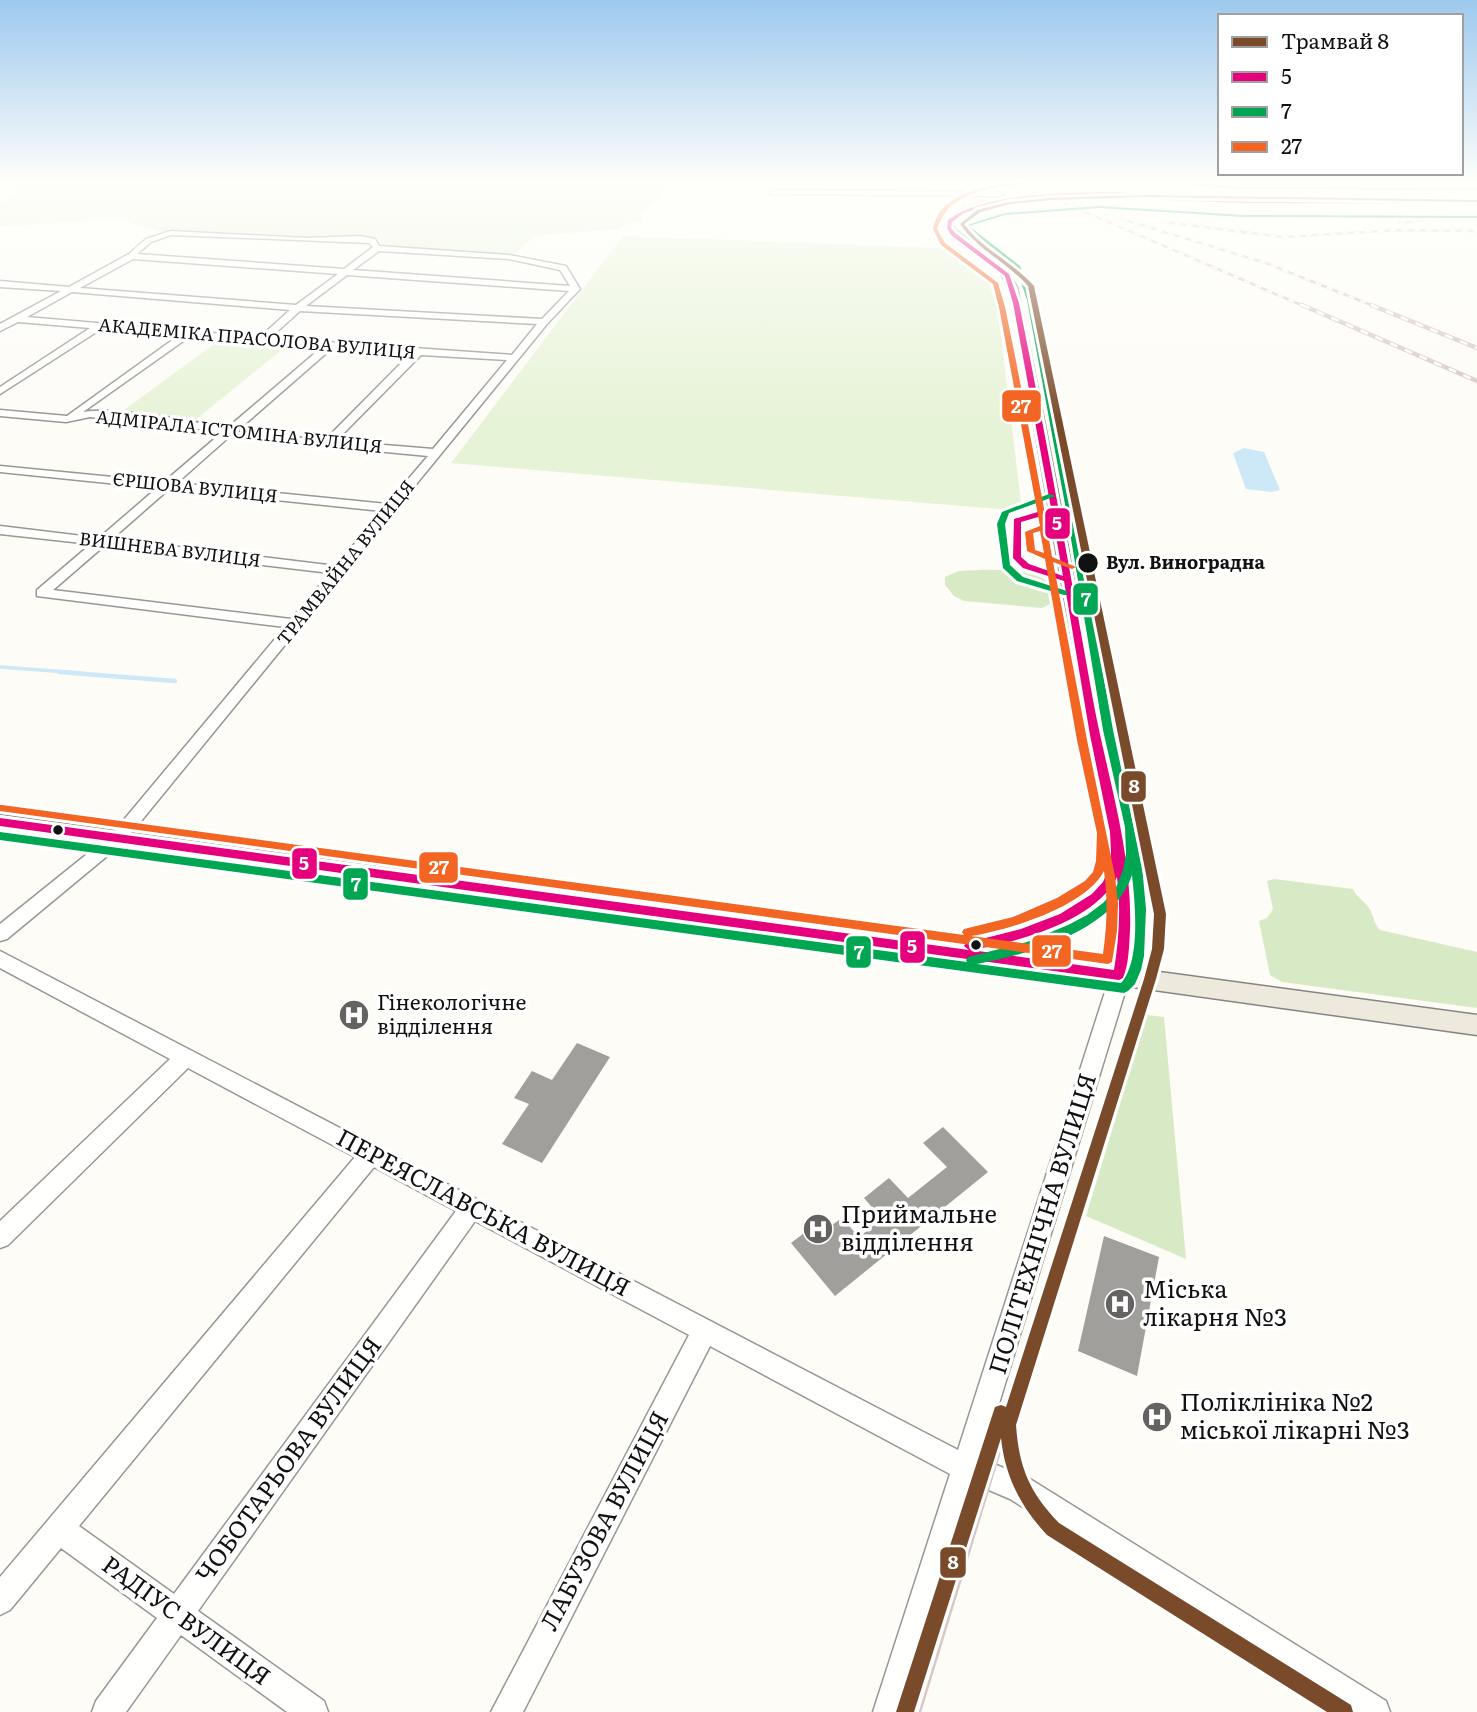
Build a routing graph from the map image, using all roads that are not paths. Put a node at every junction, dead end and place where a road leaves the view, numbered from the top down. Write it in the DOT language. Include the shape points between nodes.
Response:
graph roads {
  1 [pos="124,261"];
  2 [pos="180,261"];
  3 [pos="360,261"];
  4 [pos="528,261"];
  5 [pos="989,261"];
  6 [pos="343,274"];
  7 [pos="0,284"];
  8 [pos="576,289"];
  9 [pos="68,290"];
  10 [pos="298,308"];
  11 [pos="0,318"];
  12 [pos="15,319"];
  13 [pos="544,323"];
  14 [pos="100,326"];
  15 [pos="0,328"];
  16 [pos="188,334"];
  17 [pos="262,340"];
  18 [pos="329,346"];
  19 [pos="418,352"];
  20 [pos="515,358"];
  21 [pos="0,391"];
  22 [pos="0,413"];
  23 [pos="66,419"];
  24 [pos="227,434"];
  25 [pos="328,443"];
  26 [pos="436,453"];
  27 [pos="0,469"];
  28 [pos="167,485"];
  29 [pos="391,508"];
  30 [pos="0,530"];
  31 [pos="102,541"];
  32 [pos="340,570"];
  33 [pos="295,624"];
  34 [pos="0,822"];
  35 [pos="118,838"];
  36 [pos="0,934"];
  37 [pos="0,959"];
  38 [pos="1118,975"];
  39 [pos="1477,1025"];
  40 [pos="187,1057"];
  41 [pos="371,1154"];
  42 [pos="472,1208"];
  43 [pos="0,1237"];
  44 [pos="705,1331"];
  45 [pos="966,1468"];
  46 [pos="59,1529"];
  47 [pos="0,1600"];
  48 [pos="177,1614"];
  49 [pos="107,1712"];
  50 [pos="313,1712"];
  51 [pos="506,1712"];
  52 [pos="888,1712"];
  53 [pos="1375,1712"];
  1 -- 9 [label="street"];
  2 -- 6 [label="street"];
  3 -- 6 [label="street"];
  4 -- 8 [label="street" via="563,268"];
  5 -- 38 [label="street, ПОЛІТЕХНІЧНА ВУЛИЦЯ" via="1013,287 1124,873 1127,931"];
  6 -- 8 [label="street"];
  6 -- 10 [label="street"];
  7 -- 9 [label="street"];
  8 -- 13 [label="street, ТРАМВАЙНА ВУЛИЦЯ"];
  9 -- 10 [label="street"];
  9 -- 12 [label="street"];
  10 -- 13 [label="street"];
  10 -- 17 [label="street"];
  11 -- 12 [label="street, АКАДЕМІКА ПРАСОЛОВА ВУЛИЦЯ"];
  12 -- 14 [label="street, АКАДЕМІКА ПРАСОЛОВА ВУЛИЦЯ"];
  12 -- 15 [label="street"];
  13 -- 20 [label="street, ТРАМВАЙНА ВУЛИЦЯ"];
  14 -- 16 [label="street, АКАДЕМІКА ПРАСОЛОВА ВУЛИЦЯ"];
  14 -- 21 [label="street"];
  16 -- 17 [label="street, АКАДЕМІКА ПРАСОЛОВА ВУЛИЦЯ"];
  16 -- 23 [label="street"];
  17 -- 18 [label="street, АКАДЕМІКА ПРАСОЛОВА ВУЛИЦЯ"];
  18 -- 19 [label="street, АКАДЕМІКА ПРАСОЛОВА ВУЛИЦЯ"];
  18 -- 24 [label="street"];
  19 -- 20 [label="street, АКАДЕМІКА ПРАСОЛОВА ВУЛИЦЯ"];
  19 -- 25 [label="street"];
  20 -- 26 [label="street, ТРАМВАЙНА ВУЛИЦЯ"];
  22 -- 23 [label="street, АДМІРАЛА ІСТОМІНА ВУЛИЦЯ"];
  23 -- 24 [label="street, АДМІРАЛА ІСТОМІНА ВУЛИЦЯ" via="90,414 148,419 209,427"];
  24 -- 25 [label="street, АДМІРАЛА ІСТОМІНА ВУЛИЦЯ"];
  24 -- 28 [label="street"];
  25 -- 26 [label="street, АДМІРАЛА ІСТОМІНА ВУЛИЦЯ"];
  26 -- 29 [label="street, ТРАМВАЙНА ВУЛИЦЯ"];
  27 -- 28 [label="street, ЄРШОВА ВУЛИЦЯ"];
  28 -- 29 [label="street, ЄРШОВА ВУЛИЦЯ"];
  28 -- 31 [label="street"];
  29 -- 32 [label="street, ТРАМВАЙНА ВУЛИЦЯ"];
  30 -- 31 [label="street, ВИШНЕВА ВУЛИЦЯ"];
  31 -- 32 [label="street, ВИШНЕВА ВУЛИЦЯ"];
  31 -- 33 [label="street" via="43,593"];
  32 -- 33 [label="street, ТРАМВАЙНА ВУЛИЦЯ"];
  33 -- 35 [label="street, ТРАМВАЙНА ВУЛИЦЯ"];
  34 -- 35 [label="main road"];
  35 -- 36 [label="street, ТРАМВАЙНА ВУЛИЦЯ"];
  35 -- 38 [label="main road"];
  37 -- 40 [label="street, ПЕРЕЯСЛАВСЬКА ВУЛИЦЯ"];
  38 -- 39 [label="main road"];
  38 -- 45 [label="street, ПОЛІТЕХНІЧНА ВУЛИЦЯ"];
  40 -- 41 [label="street, ПЕРЕЯСЛАВСЬКА ВУЛИЦЯ"];
  40 -- 43 [label="street"];
  41 -- 42 [label="street, ПЕРЕЯСЛАВСЬКА ВУЛИЦЯ"];
  41 -- 46 [label="street"];
  42 -- 44 [label="street, ПЕРЕЯСЛАВСЬКА ВУЛИЦЯ"];
  42 -- 48 [label="street, ЧОБОТАРЬОВА ВУЛИЦЯ"];
  44 -- 45 [label="street, ПЕРЕЯСЛАВСЬКА ВУЛИЦЯ"];
  44 -- 51 [label="street, ЛАБУЗОВА ВУЛИЦЯ"];
  45 -- 52 [label="street, ПОЛІТЕХНІЧНА ВУЛИЦЯ"];
  45 -- 53 [label="street, ПЕРЕЯСЛАВСЬКА ВУЛИЦЯ" via="1020,1489"];
  46 -- 47 [label="street"];
  46 -- 48 [label="street, РАДІУС ВУЛИЦЯ"];
  48 -- 49 [label="street, ЧОБОТАРЬОВА ВУЛИЦЯ"];
  48 -- 50 [label="street, РАДІУС ВУЛИЦЯ"];
}
